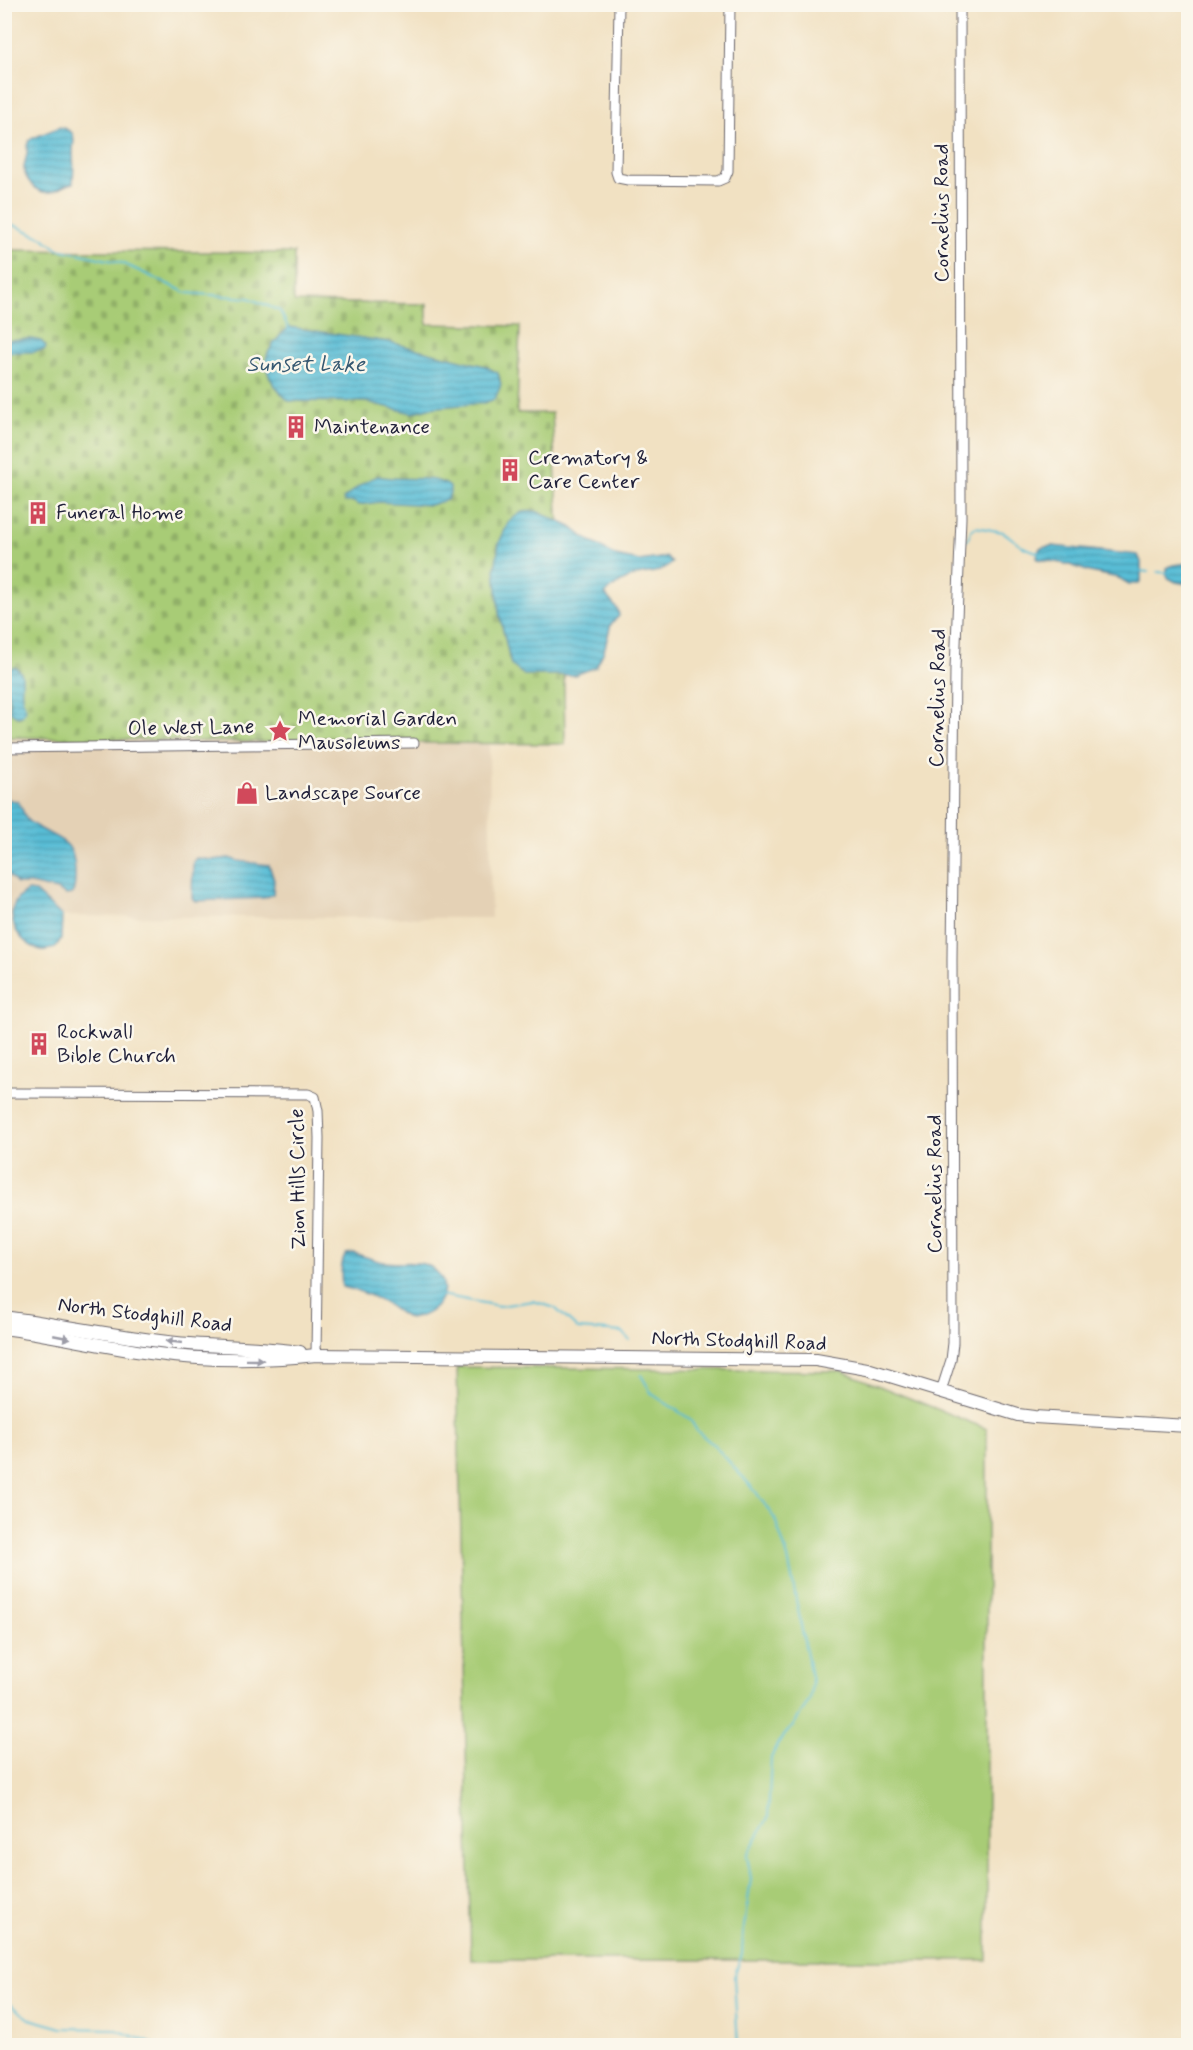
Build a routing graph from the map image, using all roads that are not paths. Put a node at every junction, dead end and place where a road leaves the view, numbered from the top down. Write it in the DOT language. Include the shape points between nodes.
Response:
graph roads {
  1 [pos="620,4"];
  2 [pos="730,4"];
  3 [pos="960,4"];
  4 [pos="414,743"];
  5 [pos="4,748"];
  6 [pos="4,1093"];
  7 [pos="4,1317"];
  8 [pos="4,1328"];
  9 [pos="316,1355"];
  10 [pos="941,1391"];
  11 [pos="1188,1426"];
  1 -- 2 [label="street" via="618,178 718,181 725,178 728,161"];
  3 -- 10 [label="street, Cornelius Road" via="961,518 952,959 953,1343"];
  4 -- 5 [label="street, Ole West Lane"];
  6 -- 9 [label="street, Zion Hills Circle" via="315,1097 319,1138"];
  9 -- 7 [label="street, North Stodghill Road, one-way" via="267,1347 153,1340"];
  8 -- 9 [label="street, North Stodghill Road, one-way" via="177,1357 274,1360"];
  9 -- 10 [label="street, North Stodghill Road" via="807,1359 867,1369"];
  10 -- 11 [label="street, North Stodghill Road" via="1034,1417"];
}
